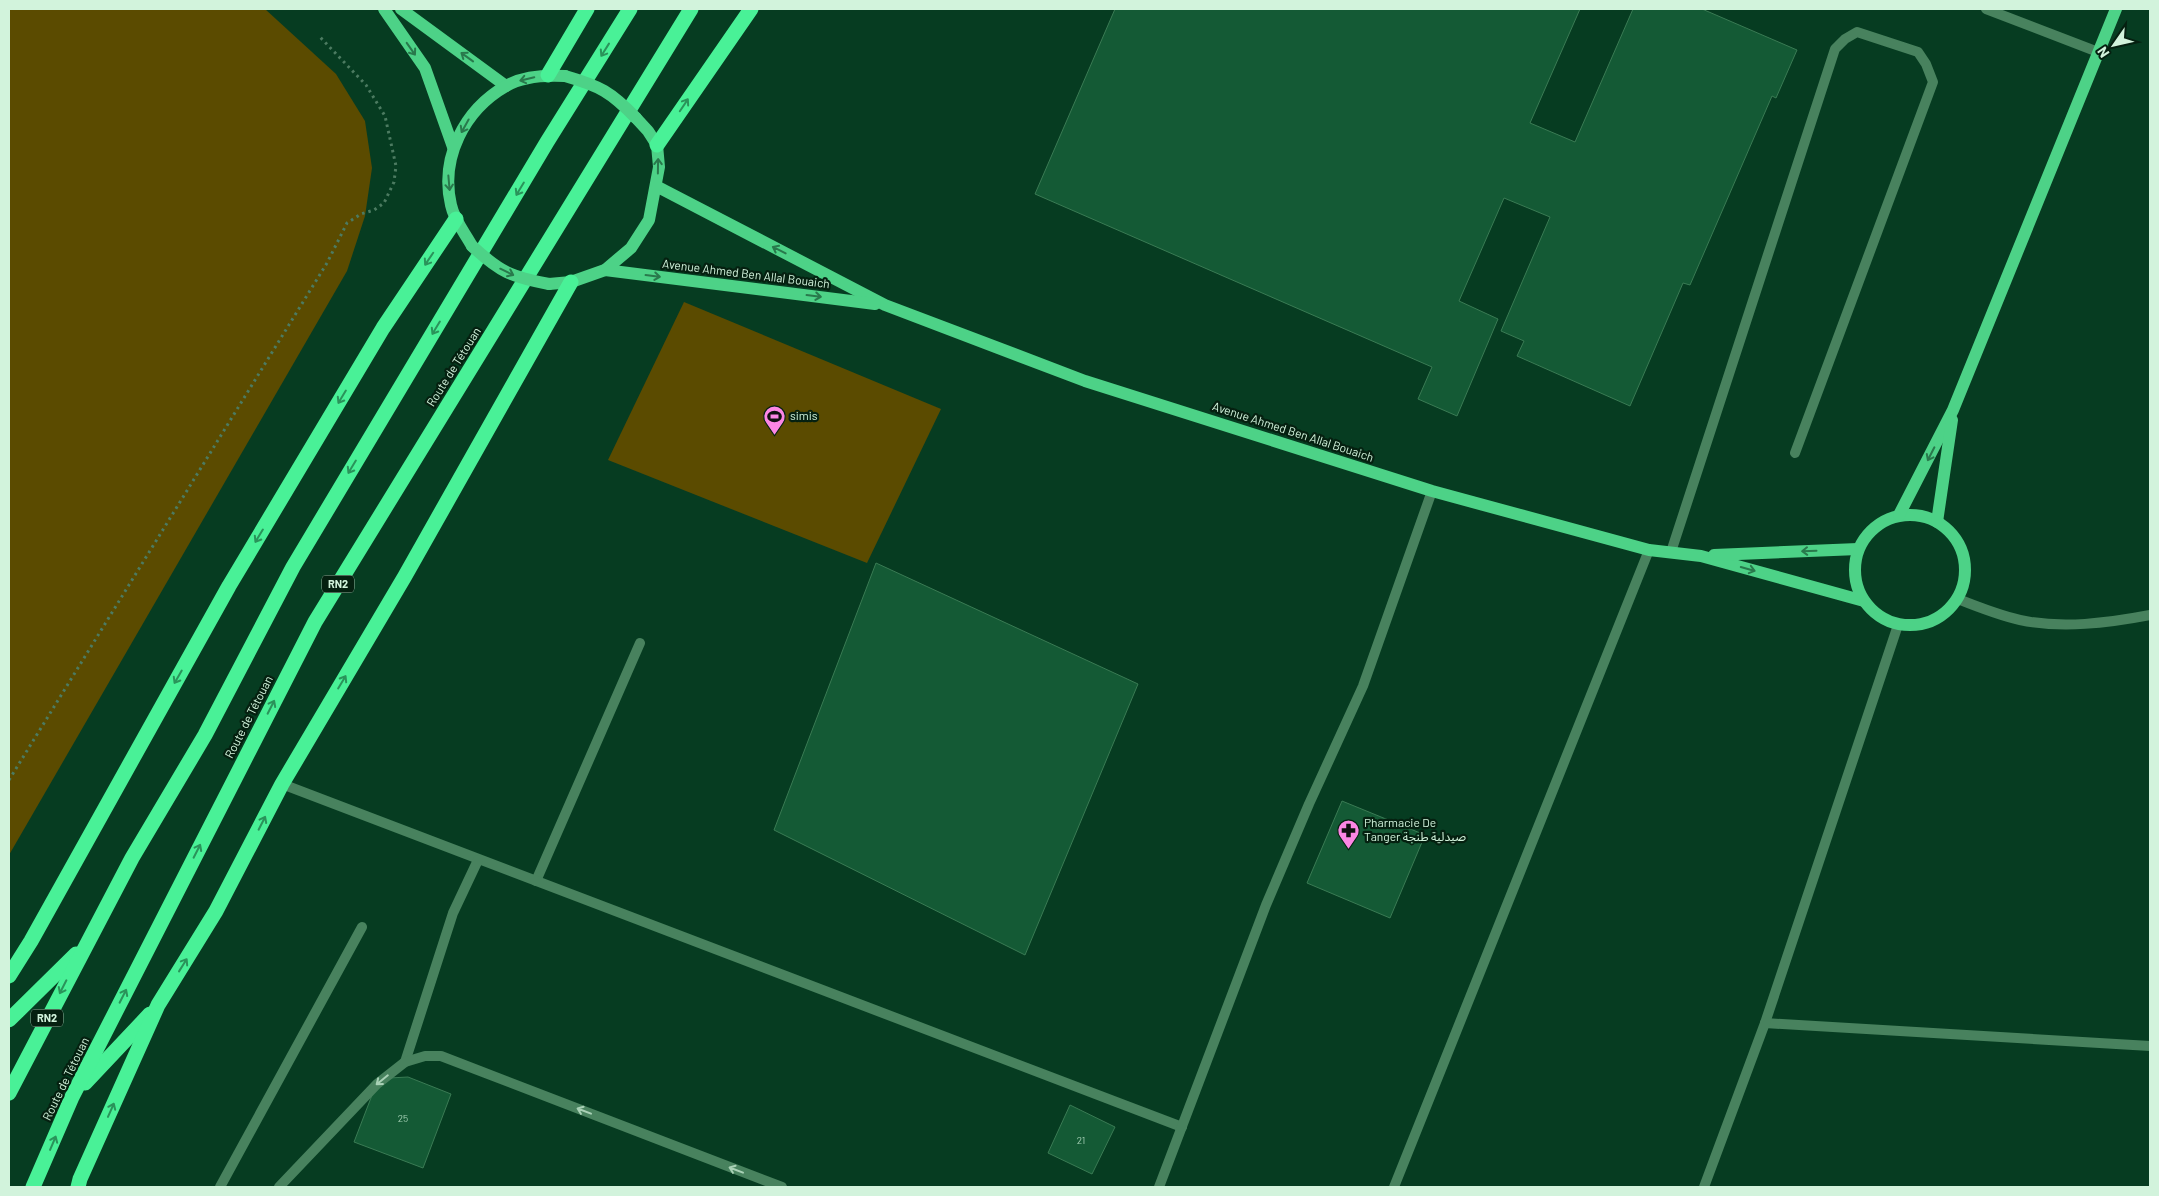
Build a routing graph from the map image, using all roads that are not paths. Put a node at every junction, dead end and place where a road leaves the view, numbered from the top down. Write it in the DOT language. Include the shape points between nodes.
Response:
graph roads {
  1 [pos="384,9"];
  2 [pos="401,9"];
  3 [pos="587,9"];
  4 [pos="630,9"];
  5 [pos="692,9"];
  6 [pos="751,9"];
  7 [pos="1986,9"];
  8 [pos="2116,9"];
  9 [pos="2098,52"];
  10 [pos="548,76"];
  11 [pos="506,86"];
  12 [pos="657,145"];
  13 [pos="453,147"];
  14 [pos="656,186"];
  15 [pos="456,219"];
  16 [pos="605,270"];
  17 [pos="571,282"];
  18 [pos="885,305"];
  19 [pos="1953,410"];
  20 [pos="1795,453"];
  21 [pos="1432,491"];
  22 [pos="1899,516"];
  23 [pos="1937,522"];
  24 [pos="1858,549"];
  25 [pos="1649,550"];
  26 [pos="1671,552"];
  27 [pos="1701,556"];
  28 [pos="1958,599"];
  29 [pos="1864,602"];
  30 [pos="2150,615"];
  31 [pos="1898,625"];
  32 [pos="640,643"];
  33 [pos="282,784"];
  34 [pos="478,860"];
  35 [pos="536,881"];
  36 [pos="362,927"];
  37 [pos="86,944"];
  38 [pos="9,976"];
  39 [pos="158,1005"];
  40 [pos="9,1020"];
  41 [pos="1765,1022"];
  42 [pos="2150,1046"];
  43 [pos="405,1062"];
  44 [pos="9,1093"];
  45 [pos="72,1097"];
  46 [pos="1182,1127"];
  47 [pos="33,1187"];
  48 [pos="78,1187"];
  49 [pos="220,1187"];
  50 [pos="279,1187"];
  51 [pos="782,1187"];
  52 [pos="1158,1187"];
  53 [pos="1394,1187"];
  54 [pos="1704,1187"];
  1 -- 13 [label="main road, one-way" via="425,68"];
  11 -- 2 [label="main road, one-way"];
  3 -- 10 [label="highway"];
  4 -- 37 [label="highway, RN2, one-way" via="293,567 205,736 132,858"];
  45 -- 5 [label="highway, Route de Tétouan / RN2, one-way" via="315,622"];
  12 -- 6 [label="highway, one-way"];
  7 -- 9 [label="street"];
  8 -- 9 [label="main road"];
  9 -- 19 [label="main road"];
  10 -- 11 [label="main road, one-way" via="526,78"];
  10 -- 12 [label="main road, bridge" via="565,76 592,84 617,98"];
  11 -- 13 [label="main road, one-way" via="473,111"];
  14 -- 12 [label="main road, one-way" via="659,167"];
  13 -- 15 [label="main road, one-way" via="448,176 451,206"];
  14 -- 16 [label="main road" via="649,220 631,248"];
  18 -- 14 [label="main road, Avenue Ahmed Ben Allal Bouaich, one-way"];
  15 -- 17 [label="main road, one-way, bridge" via="472,246 493,266 520,278 548,284"];
  15 -- 38 [label="highway, one-way" via="384,328 239,569"];
  16 -- 17 [label="main road"];
  16 -- 18 [label="main road, Avenue Ahmed Ben Allal Bouaich, one-way"];
  33 -- 17 [label="highway, one-way" via="405,576"];
  18 -- 21 [label="main road, Avenue Ahmed Ben Allal Bouaich" via="1085,381"];
  19 -- 22 [label="main road, one-way"];
  19 -- 23 [label="main road"];
  20 -- 26 [label="street" via="1933,82 1918,52 1857,32 1836,49"];
  21 -- 25 [label="main road, Avenue Ahmed Ben Allal Bouaich"];
  21 -- 46 [label="street" via="1363,686 1266,905"];
  22 -- 23 [label="main road" via="1918,515"];
  22 -- 24 [label="main road" via="1881,522"];
  23 -- 28 [label="main road" via="1951,533 1961,548 1965,565 1964,583"];
  24 -- 27 [label="main road, Avenue Ahmed Ben Allal Bouaich, one-way"];
  24 -- 29 [label="main road" via="1855,576"];
  25 -- 26 [label="main road, Avenue Ahmed Ben Allal Bouaich"];
  25 -- 53 [label="street"];
  26 -- 27 [label="main road, Avenue Ahmed Ben Allal Bouaich"];
  27 -- 29 [label="main road, Avenue Ahmed Ben Allal Bouaich, one-way"];
  28 -- 30 [label="street" via="2021,620 2062,624"];
  28 -- 31 [label="main road" via="1932,621 1915,626"];
  29 -- 31 [label="main road"];
  31 -- 41 [label="street"];
  32 -- 35 [label="street"];
  33 -- 34 [label="street"];
  39 -- 33 [label="highway, one-way" via="216,911"];
  34 -- 35 [label="street"];
  34 -- 43 [label="street" via="453,913"];
  35 -- 46 [label="street"];
  36 -- 49 [label="street"];
  37 -- 40 [label="highway"];
  37 -- 44 [label="highway, RN2, one-way"];
  39 -- 45 [label="highway"];
  48 -- 39 [label="highway, one-way"];
  41 -- 42 [label="street"];
  41 -- 54 [label="street"];
  43 -- 50 [label="street, one-way" via="378,1084"];
  51 -- 43 [label="street, one-way" via="442,1056 425,1056"];
  47 -- 45 [label="highway, Route de Tétouan / RN2, one-way"];
  46 -- 52 [label="street"];
}
